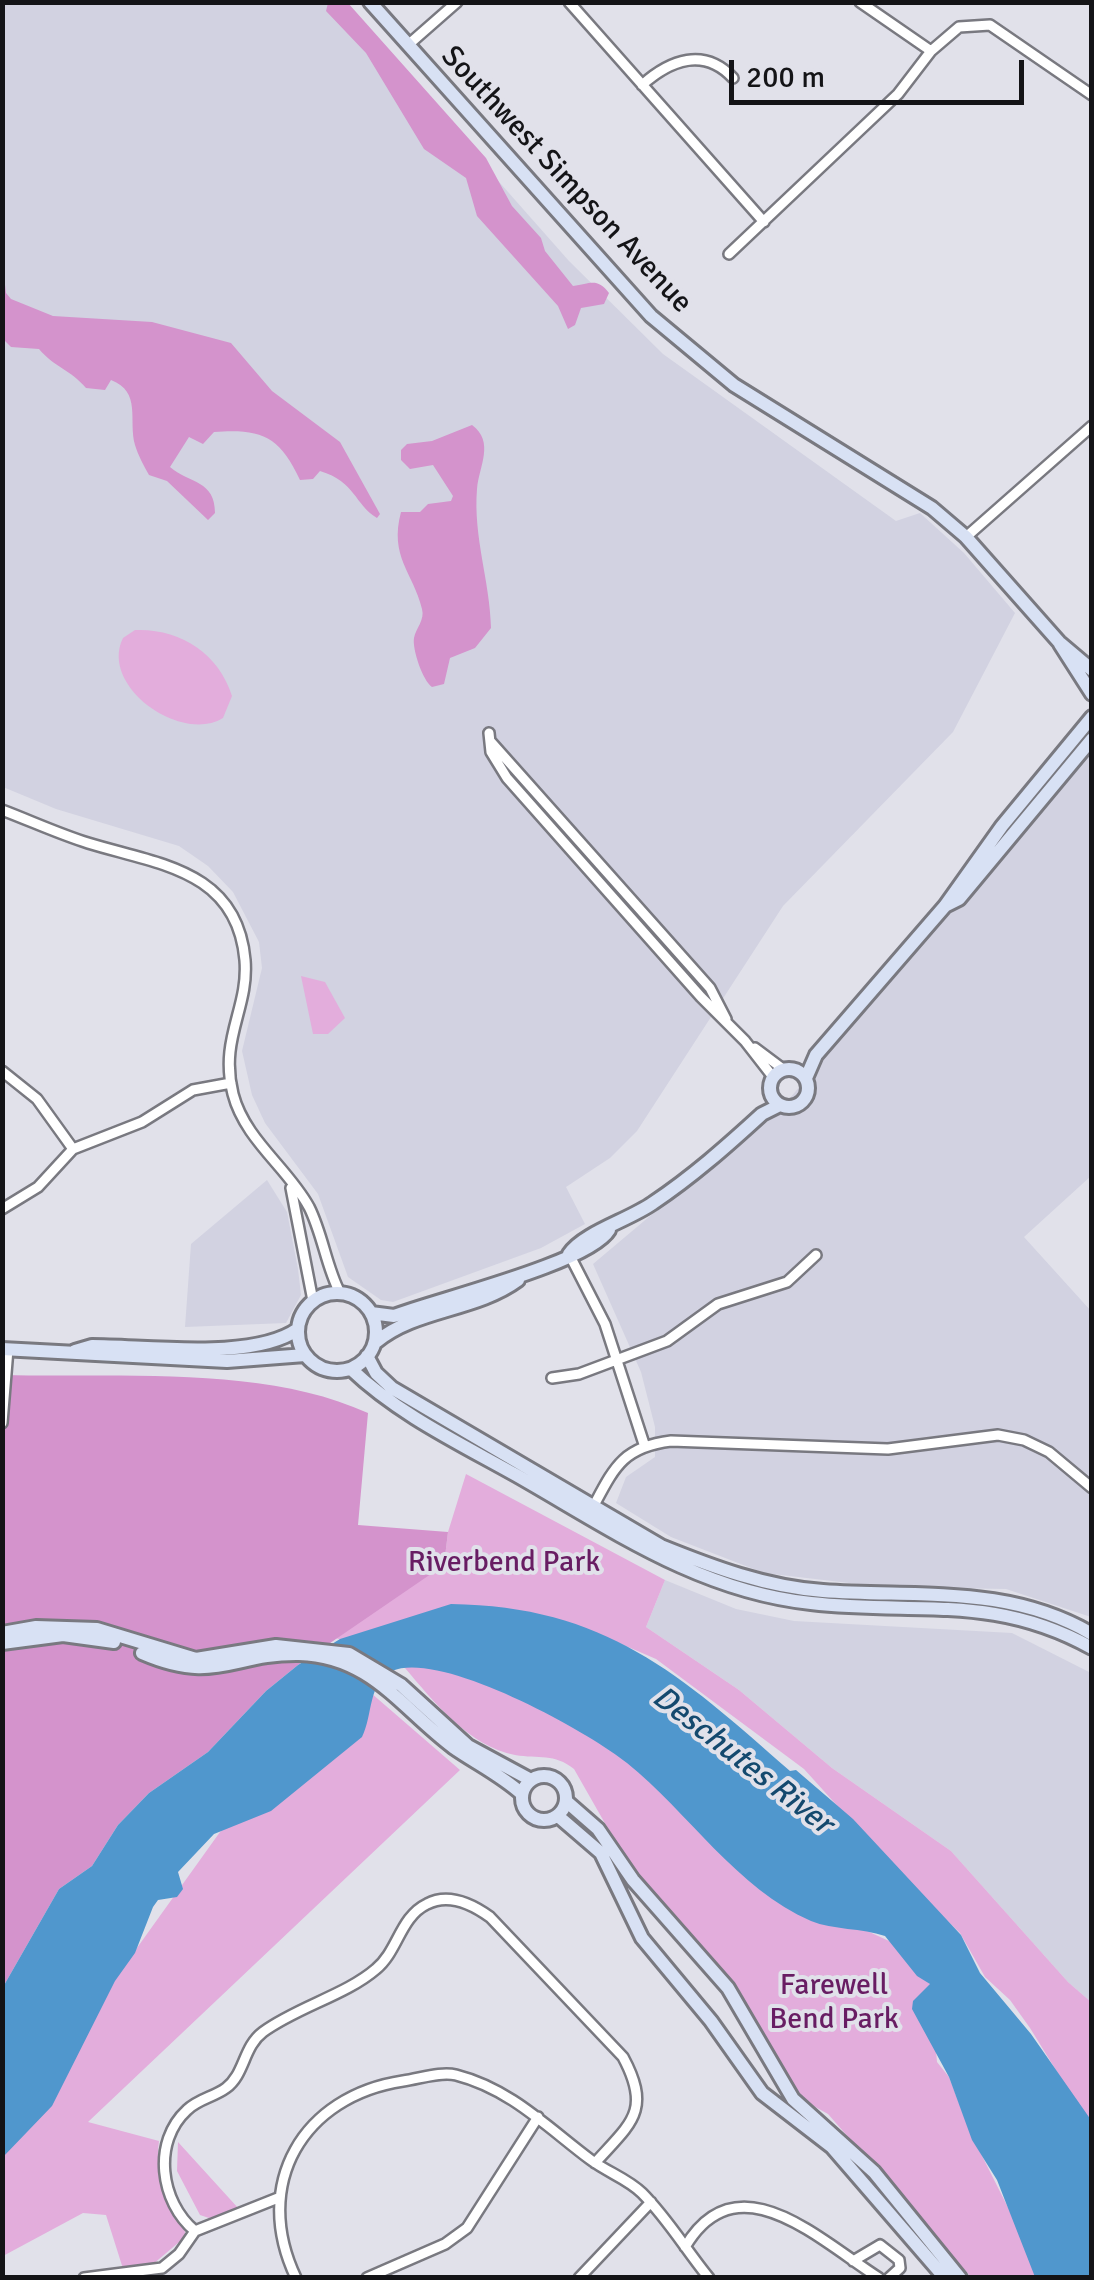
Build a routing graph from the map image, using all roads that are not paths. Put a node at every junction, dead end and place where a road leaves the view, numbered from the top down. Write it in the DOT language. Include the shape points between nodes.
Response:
graph roads {
  1 [pos="370,2"];
  2 [pos="457,2"];
  3 [pos="569,2"];
  4 [pos="860,2"];
  5 [pos="408,45"];
  6 [pos="931,51"];
  7 [pos="732,78"];
  8 [pos="642,85"];
  9 [pos="1092,95"];
  10 [pos="764,222"];
  11 [pos="729,254"];
  12 [pos="1092,426"];
  13 [pos="966,537"];
  14 [pos="1059,642"];
  15 [pos="1092,670"];
  16 [pos="1092,694"];
  17 [pos="1092,717"];
  18 [pos="490,738"];
  19 [pos="1092,739"];
  20 [pos="1042,781"];
  21 [pos="2,810"];
  22 [pos="1021,825"];
  23 [pos="945,906"];
  24 [pos="816,1055"];
  25 [pos="2,1071"];
  26 [pos="783,1072"];
  27 [pos="806,1078"];
  28 [pos="231,1083"];
  29 [pos="776,1100"];
  30 [pos="73,1149"];
  31 [pos="290,1185"];
  32 [pos="2,1209"];
  33 [pos="569,1254"];
  34 [pos="816,1255"];
  35 [pos="528,1272"];
  36 [pos="340,1293"];
  37 [pos="314,1300"];
  38 [pos="372,1313"];
  39 [pos="298,1329"];
  40 [pos="376,1342"];
  41 [pos="5,1349"];
  42 [pos="70,1352"];
  43 [pos="305,1355"];
  44 [pos="367,1356"];
  45 [pos="618,1360"];
  46 [pos="350,1369"];
  47 [pos="552,1378"];
  48 [pos="2,1423"];
  49 [pos="644,1444"];
  50 [pos="1092,1488"];
  51 [pos="592,1511"];
  52 [pos="2,1633"];
  53 [pos="1092,1634"];
  54 [pos="2,1643"];
  55 [pos="1092,1648"];
  56 [pos="446,1735"];
  57 [pos="531,1780"];
  58 [pos="522,1794"];
  59 [pos="566,1801"];
  60 [pos="558,1816"];
  61 [pos="538,2118"];
  62 [pos="595,2163"];
  63 [pos="278,2198"];
  64 [pos="651,2202"];
  65 [pos="195,2230"];
  66 [pos="686,2247"];
  67 [pos="853,2261"];
  68 [pos="116,2277"];
  69 [pos="84,2278"];
  70 [pos="296,2278"];
  71 [pos="367,2278"];
  72 [pos="578,2278"];
  73 [pos="709,2278"];
  74 [pos="879,2278"];
  75 [pos="889,2278"];
  76 [pos="946,2278"];
  77 [pos="960,2278"];
  1 -- 5 [label="main road, Southwest Simpson Avenue"];
  2 -- 5 [label="street"];
  3 -- 8 [label="street"];
  4 -- 6 [label="street"];
  5 -- 13 [label="main road, Southwest Simpson Avenue" via="651,316 734,384 910,492"];
  6 -- 9 [label="street" via="959,26 990,25"];
  6 -- 10 [label="street" via="898,94"];
  7 -- 8 [label="street" via="713,62 691,59 670,64"];
  8 -- 10 [label="street"];
  10 -- 11 [label="street"];
  12 -- 13 [label="street"];
  13 -- 14 [label="main road, Southwest Simpson Avenue"];
  14 -- 15 [label="main road, Southwest Simpson Avenue"];
  14 -- 16 [label="main road, Southwest Simpson Avenue"];
  17 -- 20 [label="main road"];
  18 -- 26 [label="street" via="507,778 701,997"];
  19 -- 22 [label="main road"];
  20 -- 22 [label="main road"];
  20 -- 23 [label="main road"];
  21 -- 28 [label="street" via="182,868 225,904 245,958 229,1039"];
  22 -- 23 [label="main road" via="959,899"];
  23 -- 24 [label="main road"];
  24 -- 26 [label="main road"];
  24 -- 27 [label="main road"];
  25 -- 30 [label="street" via="37,1098"];
  26 -- 27 [label="main road"];
  26 -- 29 [label="main road"];
  27 -- 29 [label="main road" via="803,1101 792,1107"];
  28 -- 30 [label="street" via="192,1090 142,1122"];
  28 -- 31 [label="street" via="239,1112"];
  29 -- 33 [label="main road" via="685,1180 583,1254"];
  30 -- 32 [label="street" via="38,1187"];
  31 -- 36 [label="street" via="314,1218"];
  31 -- 37 [label="street"];
  33 -- 35 [label="main road"];
  33 -- 45 [label="street"];
  34 -- 45 [label="street" via="787,1282 718,1304 666,1341"];
  35 -- 38 [label="main road" via="394,1316"];
  35 -- 40 [label="main road" via="496,1294"];
  36 -- 37 [label="main road"];
  36 -- 38 [label="main road"];
  37 -- 39 [label="main road"];
  38 -- 40 [label="main road"];
  39 -- 42 [label="main road" via="282,1340 235,1347 92,1346"];
  39 -- 43 [label="main road"];
  40 -- 44 [label="main road"];
  41 -- 42 [label="main road"];
  41 -- 48 [label="street"];
  42 -- 43 [label="main road" via="227,1361"];
  43 -- 46 [label="main road" via="326,1370"];
  44 -- 46 [label="main road"];
  44 -- 51 [label="main road" via="392,1388"];
  45 -- 47 [label="street"];
  45 -- 49 [label="street"];
  46 -- 51 [label="main road" via="388,1402"];
  49 -- 50 [label="street" via="899,1448 998,1436 1048,1452"];
  49 -- 51 [label="street" via="612,1472"];
  51 -- 53 [label="main road" via="661,1546 752,1579 818,1591 941,1593 1020,1603"];
  51 -- 55 [label="main road" via="640,1550 752,1593 810,1604 1006,1613"];
  52 -- 56 [label="main road" via="68,1626 176,1656 216,1659 302,1645 349,1654 400,1686"];
  54 -- 56 [label="main road" via="86,1637 179,1666 301,1654 346,1662 382,1681"];
  56 -- 57 [label="main road"];
  56 -- 58 [label="main road"];
  57 -- 58 [label="main road"];
  57 -- 59 [label="main road" via="559,1780"];
  58 -- 60 [label="main road" via="530,1814"];
  59 -- 60 [label="main road"];
  59 -- 77 [label="main road" via="598,1829 633,1880 728,1988 792,2099 874,2172"];
  60 -- 76 [label="main road" via="601,1852 642,1938 762,2094 832,2147"];
  61 -- 62 [label="street"];
  61 -- 63 [label="street" via="514,2100 452,2074 372,2086 341,2100 301,2140"];
  61 -- 71 [label="street" via="467,2228"];
  62 -- 64 [label="street"];
  62 -- 65 [label="street" via="633,2122 638,2107 623,2057 490,1918 442,1899 415,1911 376,1969 262,2032 246,2048 229,2086 182,2114 163,2158 177,2210"];
  63 -- 65 [label="street"];
  63 -- 70 [label="street" via="282,2246"];
  64 -- 66 [label="street"];
  64 -- 72 [label="street"];
  65 -- 68 [label="street" via="162,2268"];
  66 -- 67 [label="street" via="714,2212 743,2204 797,2226"];
  66 -- 73 [label="street"];
  67 -- 74 [label="street"];
  67 -- 75 [label="street" via="880,2245 900,2260 898,2273"];
  68 -- 69 [label="street"];
}
